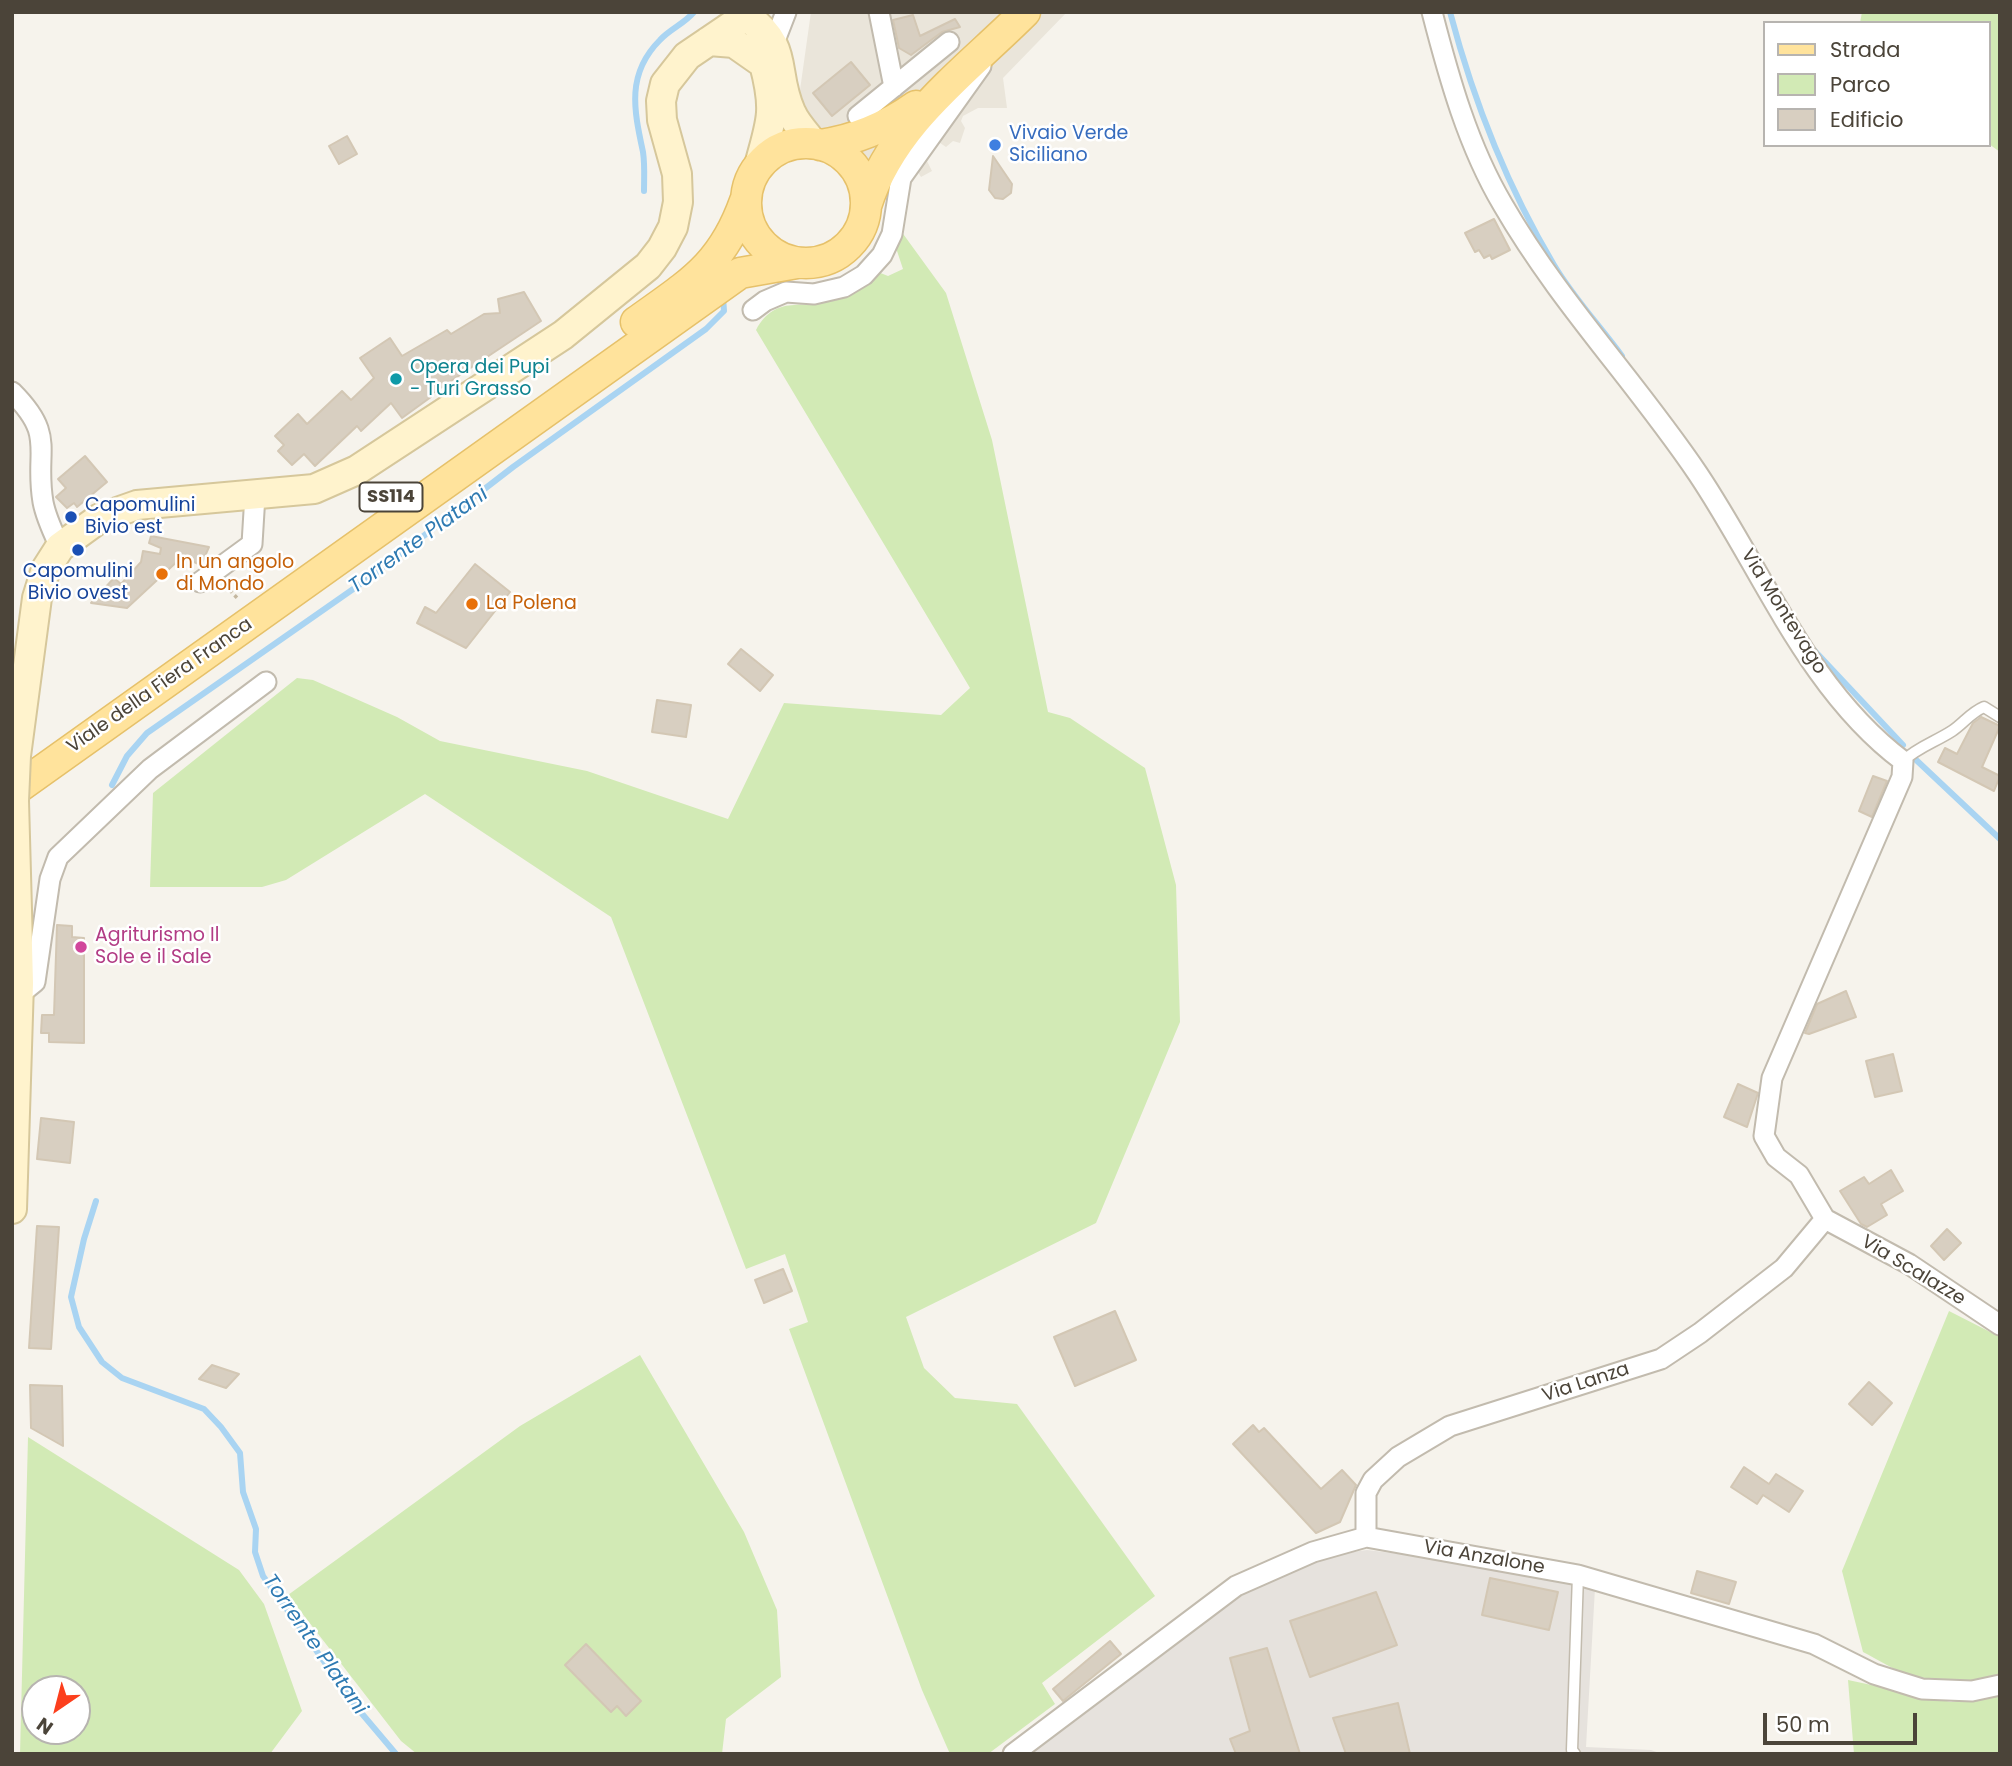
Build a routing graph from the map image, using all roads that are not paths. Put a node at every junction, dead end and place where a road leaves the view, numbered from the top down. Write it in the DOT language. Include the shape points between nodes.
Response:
graph roads {
  1 [pos="786,12"];
  2 [pos="880,12"];
  3 [pos="1025,12"];
  4 [pos="1432,12"];
  5 [pos="749,14"];
  6 [pos="999,38"];
  7 [pos="709,41"];
  8 [pos="949,42"];
  9 [pos="769,53"];
  10 [pos="952,81"];
  11 [pos="894,87"];
  12 [pos="858,116"];
  13 [pos="817,145"];
  14 [pos="759,165"];
  15 [pos="746,201"];
  16 [pos="866,206"];
  17 [pos="797,263"];
  18 [pos="753,310"];
  19 [pos="12,392"];
  20 [pos="256,495"];
  21 [pos="60,547"];
  22 [pos="200,582"];
  23 [pos="266,682"];
  24 [pos="17,713"];
  25 [pos="2000,717"];
  26 [pos="1903,761"];
  27 [pos="14,781"];
  28 [pos="17,986"];
  29 [pos="12,1209"];
  30 [pos="1825,1219"];
  31 [pos="2000,1325"];
  32 [pos="1366,1537"];
  33 [pos="1578,1574"];
  34 [pos="2000,1685"];
  35 [pos="1013,1754"];
  36 [pos="1575,1754"];
  1 -- 9 [label="street"];
  2 -- 11 [label="street"];
  3 -- 6 [label="main road"];
  4 -- 26 [label="street, Via Montevago" via="1453,95 1502,204 1577,317 1644,397 1699,476 1814,665 1870,737"];
  5 -- 7 [label="main road"];
  5 -- 9 [label="main road" via="766,30"];
  6 -- 10 [label="main road"];
  6 -- 18 [label="street" via="901,178 892,234 882,255 864,275 844,287 814,294 786,292"];
  7 -- 9 [label="main road"];
  7 -- 20 [label="main road" via="687,56 665,84 662,120 677,174 678,202 673,227 648,266 564,335 357,470 314,489"];
  8 -- 11 [label="street"];
  9 -- 13 [label="main road" via="791,112"];
  9 -- 14 [label="main road" via="772,119"];
  10 -- 13 [label="main road" via="882,126 844,142"];
  10 -- 16 [label="main road" via="894,145"];
  11 -- 12 [label="street"];
  13 -- 14 [label="main road" via="787,146"];
  13 -- 16 [label="main road" via="850,162 861,179"];
  14 -- 15 [label="main road" via="749,182"];
  15 -- 17 [label="main road" via="748,221 757,239 778,257"];
  15 -- 27 [label="main road, Viale della Fiera Franca / SS114" via="720,255 695,279"];
  16 -- 17 [label="main road" via="859,232 842,252 817,262"];
  17 -- 27 [label="main road, Viale della Fiera Franca / SS114" via="740,273"];
  19 -- 21 [label="street" via="32,412 43,435 43,500"];
  20 -- 21 [label="main road" via="137,505 100,518"];
  20 -- 22 [label="street" via="252,544"];
  21 -- 24 [label="main road" via="46,569 37,598"];
  23 -- 28 [label="street" via="150,769 58,857 50,879 35,982"];
  24 -- 27 [label="main road"];
  25 -- 26 [label="lane" via="1984,707 1972,712 1956,729 1916,748"];
  26 -- 30 [label="street" via="1902,777 1772,1078 1765,1136 1776,1157 1799,1175"];
  27 -- 28 [label="main road"];
  28 -- 29 [label="main road"];
  30 -- 31 [label="street, Via Scalazze" via="1909,1264"];
  30 -- 32 [label="street, Via Lanza" via="1784,1268 1661,1359 1450,1426 1398,1457 1373,1479 1366,1493"];
  32 -- 33 [label="street, Via Anzalone"];
  32 -- 35 [label="street, Via Anzalone" via="1313,1552 1236,1586"];
  33 -- 34 [label="street, Via Anzalone" via="1814,1644 1874,1674 1922,1689 1972,1692"];
  33 -- 36 [label="lane"];
}
